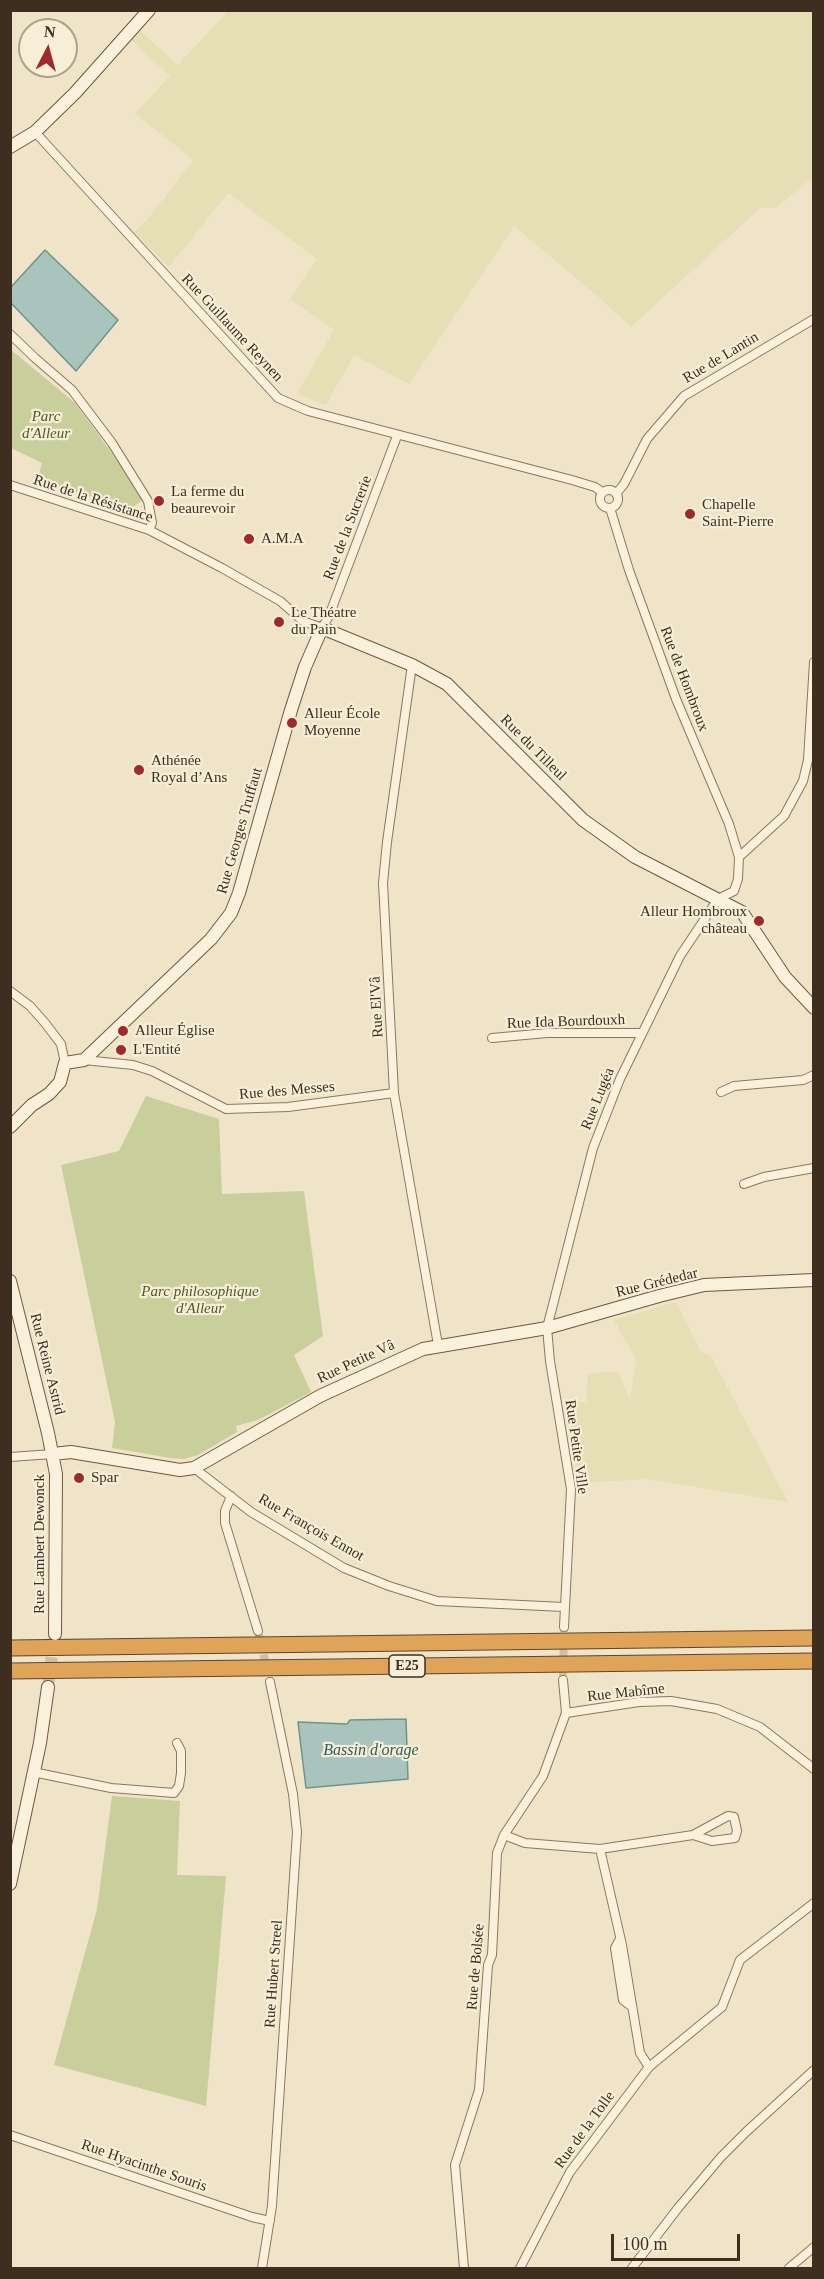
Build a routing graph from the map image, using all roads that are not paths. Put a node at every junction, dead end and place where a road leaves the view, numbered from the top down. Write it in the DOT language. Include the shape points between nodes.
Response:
graph roads {
  1 [pos="149,10"];
  2 [pos="35,132"];
  3 [pos="10,147"];
  4 [pos="813,319"];
  5 [pos="10,334"];
  6 [pos="397,436"];
  7 [pos="10,485"];
  8 [pos="602,492"];
  9 [pos="616,494"];
  10 [pos="610,508"];
  11 [pos="149,530"];
  12 [pos="322,628"];
  13 [pos="813,662"];
  14 [pos="412,665"];
  15 [pos="739,857"];
  16 [pos="718,899"];
  17 [pos="10,991"];
  18 [pos="813,1008"];
  19 [pos="642,1033"];
  20 [pos="492,1038"];
  21 [pos="84,1060"];
  22 [pos="66,1063"];
  23 [pos="813,1076"];
  24 [pos="721,1092"];
  25 [pos="394,1093"];
  26 [pos="10,1127"];
  27 [pos="813,1168"];
  28 [pos="744,1184"];
  29 [pos="813,1280"];
  30 [pos="10,1281"];
  31 [pos="547,1328"];
  32 [pos="438,1345"];
  33 [pos="53,1454"];
  34 [pos="10,1457"];
  35 [pos="194,1468"];
  36 [pos="231,1496"];
  37 [pos="564,1607"];
  38 [pos="564,1627"];
  39 [pos="258,1631"];
  40 [pos="55,1634"];
  41 [pos="813,1638"];
  42 [pos="10,1648"];
  43 [pos="813,1661"];
  44 [pos="10,1671"];
  45 [pos="563,1680"];
  46 [pos="270,1682"];
  47 [pos="48,1687"];
  48 [pos="566,1713"];
  49 [pos="177,1743"];
  50 [pos="813,1769"];
  51 [pos="33,1772"];
  52 [pos="504,1835"];
  53 [pos="693,1835"];
  54 [pos="600,1849"];
  55 [pos="10,1884"];
  56 [pos="813,1903"];
  57 [pos="648,2067"];
  58 [pos="813,2070"];
  59 [pos="10,2135"];
  60 [pos="270,2221"];
  61 [pos="813,2247"];
  62 [pos="262,2268"];
  63 [pos="464,2268"];
  64 [pos="520,2268"];
  65 [pos="632,2268"];
  66 [pos="789,2268"];
  1 -- 2 [label="street"];
  2 -- 3 [label="street"];
  2 -- 6 [label="street, Rue Guillaume Reynen" via="278,398 308,411"];
  4 -- 9 [label="street, Rue de Lantin" via="684,396 647,439"];
  5 -- 11 [label="street" via="72,390 112,443 148,501 152,522"];
  6 -- 8 [label="street, Rue Guillaume Reynen" via="572,480"];
  6 -- 12 [label="street, Rue de la Sucrerie"];
  7 -- 11 [label="street, Rue de la Résistance"];
  8 -- 9 [label="street" via="611,490"];
  8 -- 10 [label="street" via="600,503"];
  9 -- 10 [label="street" via="618,501"];
  10 -- 15 [label="street, Rue de Hombroux" via="676,699"];
  11 -- 12 [label="street, Rue de la Résistance" via="280,601 303,621"];
  12 -- 14 [label="street, Rue du Tilleul"];
  12 -- 21 [label="street, Rue Georges Truffaut" via="291,710 231,914 212,939"];
  13 -- 15 [label="street" via="803,781 784,816"];
  14 -- 16 [label="street, Rue du Tilleul" via="447,684 583,820 635,856"];
  14 -- 25 [label="street, Rue El'Vâ" via="383,883"];
  15 -- 16 [label="street, Rue Lugéa" via="734,891"];
  16 -- 18 [label="street, Rue du Tilleul" via="742,912 785,977"];
  16 -- 19 [label="street, Rue Lugéa" via="680,956"];
  17 -- 22 [label="street" via="45,1023 61,1044"];
  19 -- 20 [label="street, Rue Ida Bourdouxh" via="548,1033"];
  19 -- 31 [label="street, Rue Lugéa" via="593,1148"];
  21 -- 22 [label="street"];
  21 -- 25 [label="street, Rue des Messes" via="152,1071 226,1109 288,1107"];
  22 -- 26 [label="street" via="60,1082"];
  23 -- 24 [label="street" via="734,1086"];
  25 -- 32 [label="street, Rue El'Vâ"];
  27 -- 28 [label="street"];
  29 -- 31 [label="street, Rue Grédedar" via="704,1285"];
  30 -- 33 [label="street, Rue Reine Astrid"];
  31 -- 32 [label="street, Rue Petite Vâ"];
  31 -- 37 [label="street, Rue Petite Ville" via="571,1489"];
  32 -- 35 [label="street, Rue Petite Vâ" via="402,1357 320,1396"];
  33 -- 34 [label="street"];
  33 -- 35 [label="street" via="71,1452 180,1470"];
  33 -- 40 [label="street, Rue Lambert Dewonck"];
  35 -- 36 [label="street, Rue François Ennot"];
  36 -- 37 [label="street, Rue François Ennot" via="344,1568 389,1586 437,1601"];
  36 -- 39 [label="street" via="225,1523"];
  37 -- 38 [label="street, Rue Petite Ville"];
  41 -- 42 [label="highway, E25"];
  43 -- 44 [label="highway, E25"];
  45 -- 48 [label="street, Rue de Bolsée"];
  46 -- 60 [label="street, Rue Hubert Streel" via="297,1832"];
  47 -- 51 [label="street"];
  48 -- 50 [label="street, Rue Mabîme" via="671,1701 717,1709 760,1727"];
  48 -- 52 [label="street, Rue de Bolsée" via="543,1776"];
  49 -- 51 [label="street" via="181,1773 174,1793 111,1788"];
  51 -- 55 [label="street"];
  52 -- 54 [label="street" via="525,1843"];
  52 -- 63 [label="street, Rue de Bolsée" via="497,1853 479,2090 455,2165"];
  53 -- 53 [label="street" via="712,1841 735,1838 734,1817 728,1816"];
  53 -- 54 [label="street"];
  54 -- 57 [label="street" via="640,2053"];
  56 -- 57 [label="street, Rue de la Tolle" via="740,1960 722,2007"];
  57 -- 64 [label="street, Rue de la Tolle" via="570,2172"];
  58 -- 65 [label="street" via="722,2157"];
  59 -- 60 [label="street, Rue Hyacinthe Souris"];
  60 -- 62 [label="street, Rue Hubert Streel"];
  61 -- 66 [label="street"];
}
